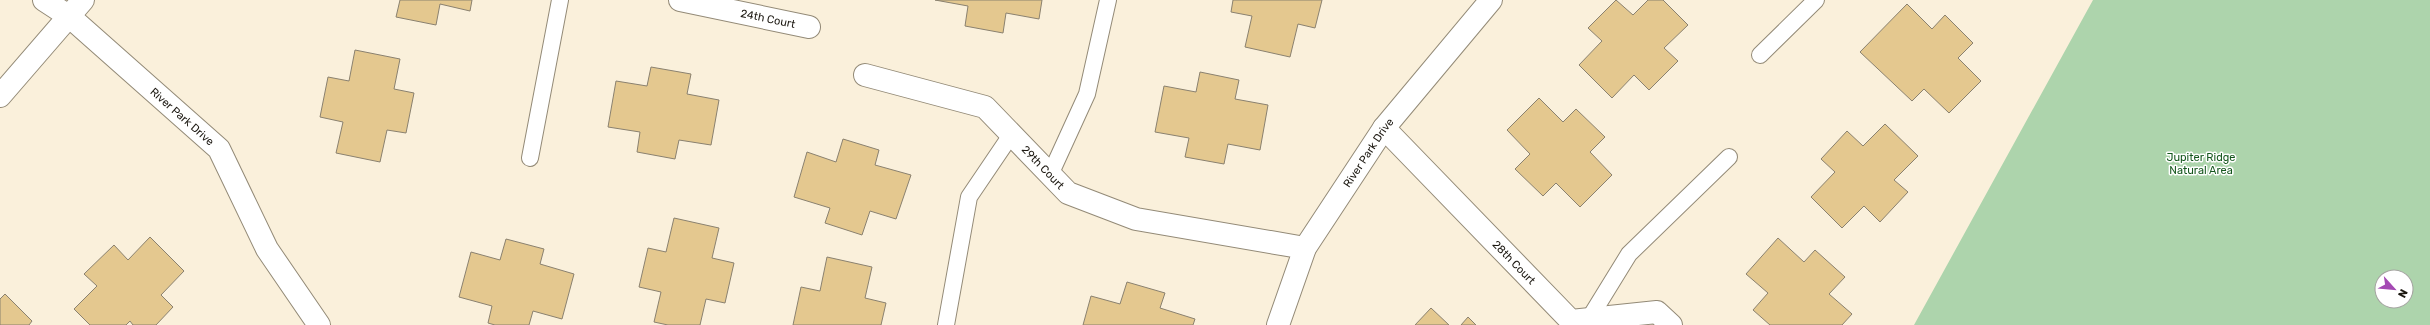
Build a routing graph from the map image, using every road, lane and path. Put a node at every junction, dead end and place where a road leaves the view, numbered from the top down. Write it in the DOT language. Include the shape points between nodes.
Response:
graph roads {
  1 [pos="44,0"];
  2 [pos="83,0"];
  3 [pos="560,0"];
  4 [pos="680,0"];
  5 [pos="1108,0"];
  6 [pos="1491,0"];
  7 [pos="1816,0"];
  8 [pos="70,17"];
  9 [pos="810,27"];
  10 [pos="1760,55"];
  11 [pos="865,75"];
  12 [pos="0,96"];
  13 [pos="1384,128"];
  14 [pos="1011,135"];
  15 [pos="530,158"];
  16 [pos="1729,158"];
  17 [pos="1050,175"];
  18 [pos="1305,248"];
  19 [pos="1589,319"];
  20 [pos="1640,319"];
  21 [pos="319,325"];
  22 [pos="946,325"];
  23 [pos="1278,325"];
  24 [pos="1671,325"];
  1 -- 8 [label="street, River Park Drive"];
  2 -- 8 [label="street"];
  3 -- 15 [label="lane"];
  4 -- 9 [label="street, 24th Court"];
  5 -- 17 [label="lane" via="1087,94"];
  6 -- 13 [label="street, River Park Drive"];
  7 -- 10 [label="lane"];
  8 -- 12 [label="street"];
  8 -- 21 [label="street, River Park Drive" via="219,149 267,249"];
  11 -- 14 [label="street, 29th Court" via="985,107"];
  13 -- 18 [label="street, River Park Drive"];
  13 -- 19 [label="street, 28th Court" via="1572,321"];
  14 -- 17 [label="street, 29th Court"];
  14 -- 22 [label="lane" via="969,197"];
  16 -- 19 [label="lane" via="1628,254"];
  17 -- 18 [label="street, 29th Court" via="1068,193 1136,219"];
  18 -- 23 [label="street, River Park Drive"];
  19 -- 20 [label="street, 28th Court"];
  20 -- 24 [label="street, 28th Court" via="1657,312"];
}
